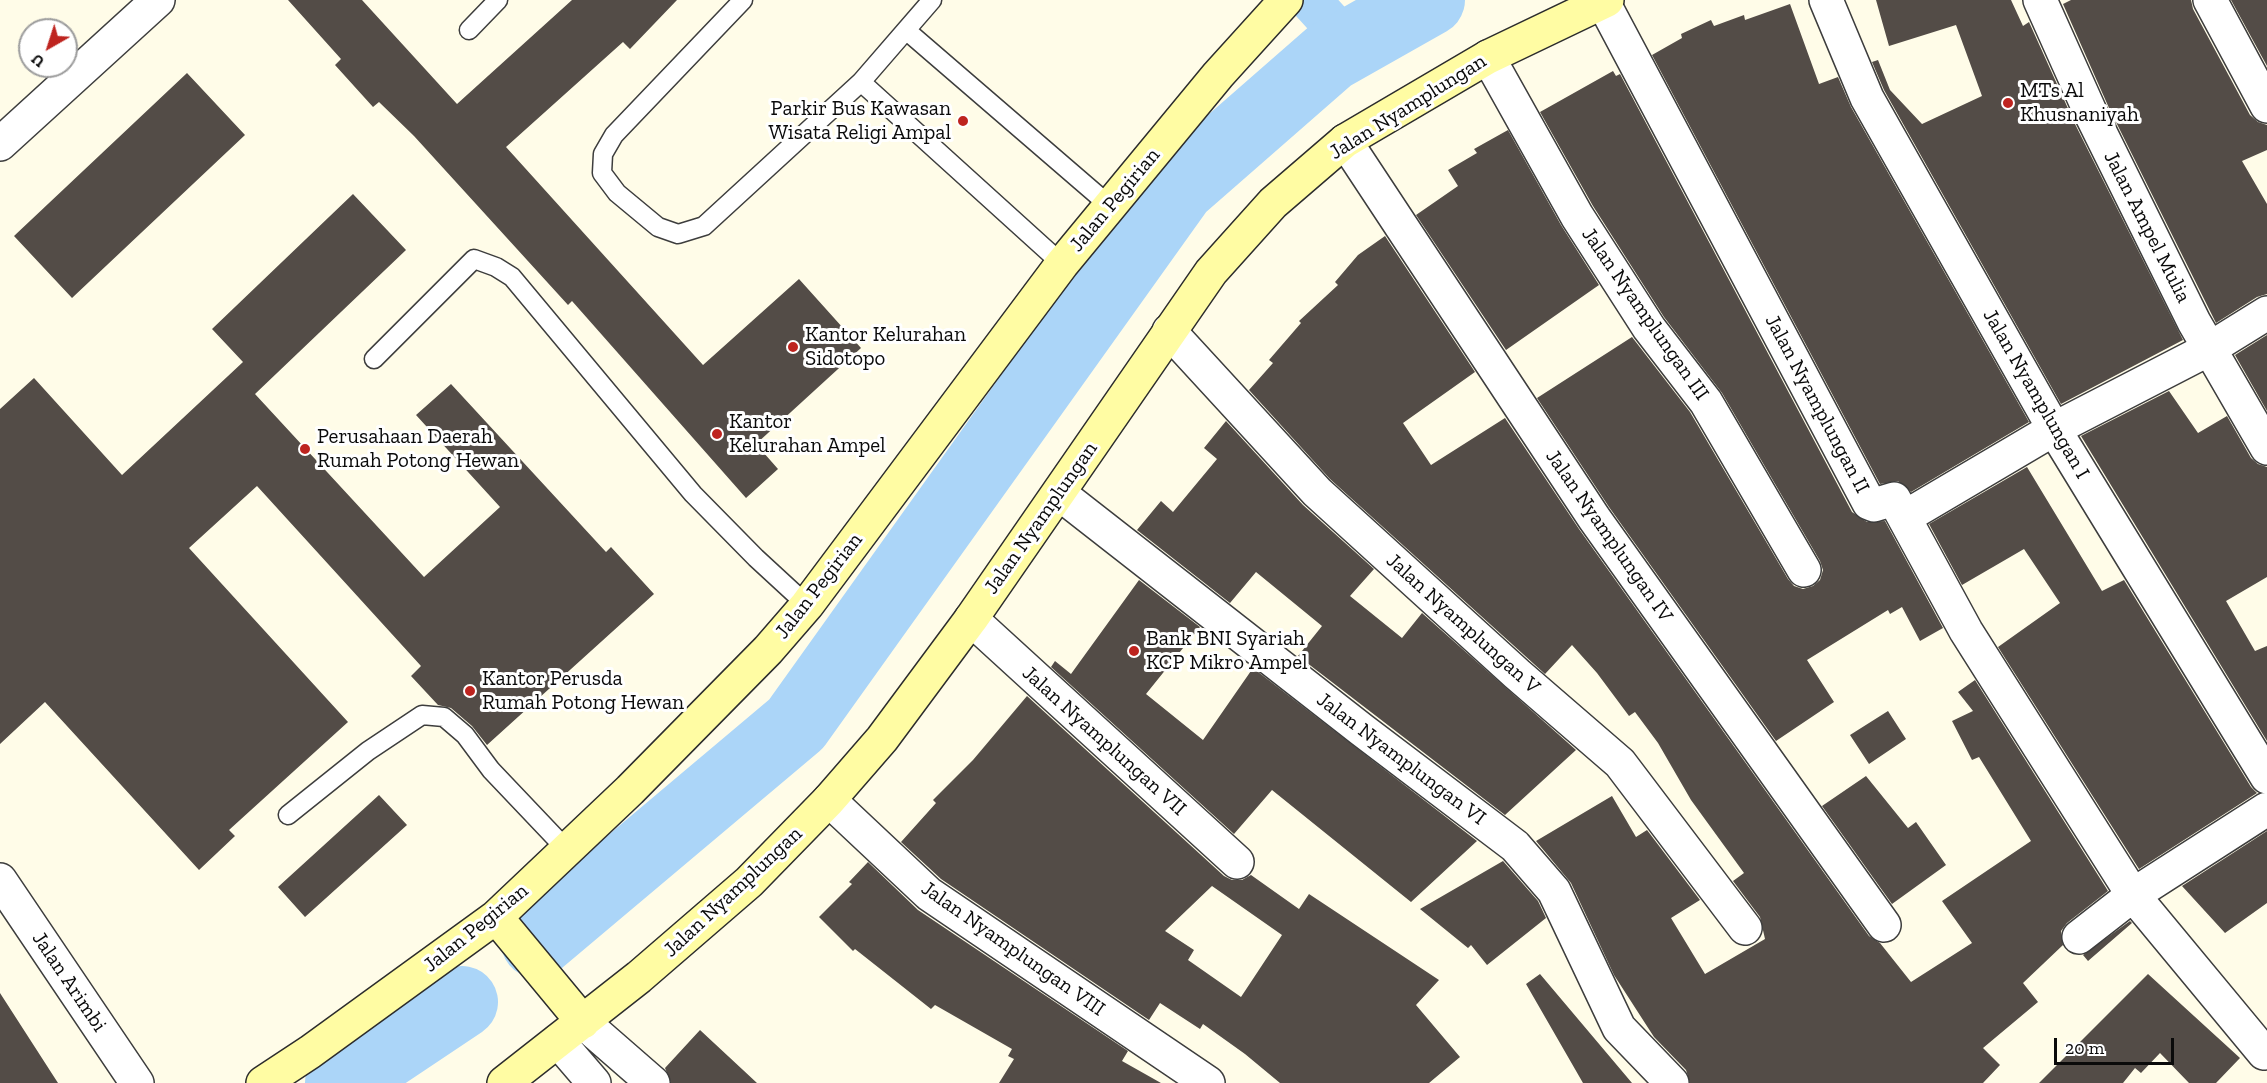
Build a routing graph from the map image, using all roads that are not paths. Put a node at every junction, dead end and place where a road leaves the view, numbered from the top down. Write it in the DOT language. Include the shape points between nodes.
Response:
graph roads {
  1 [pos="158,0"];
  2 [pos="498,0"];
  3 [pos="743,0"];
  4 [pos="932,0"];
  5 [pos="1286,0"];
  6 [pos="1826,0"];
  7 [pos="2040,0"];
  8 [pos="2210,0"];
  9 [pos="1605,1"];
  10 [pos="469,30"];
  11 [pos="907,31"];
  12 [pos="1488,57"];
  13 [pos="861,82"];
  14 [pos="2267,106"];
  15 [pos="1346,141"];
  16 [pos="0,144"];
  17 [pos="1110,206"];
  18 [pos="1062,264"];
  19 [pos="2267,313"];
  20 [pos="1169,331"];
  21 [pos="2209,349"];
  22 [pos="374,359"];
  23 [pos="2054,429"];
  24 [pos="2267,448"];
  25 [pos="1060,494"];
  26 [pos="1905,517"];
  27 [pos="1804,570"];
  28 [pos="807,605"];
  29 [pos="971,619"];
  30 [pos="2267,777"];
  31 [pos="829,800"];
  32 [pos="2267,809"];
  33 [pos="288,815"];
  34 [pos="567,850"];
  35 [pos="1237,862"];
  36 [pos="0,880"];
  37 [pos="2133,895"];
  38 [pos="496,917"];
  39 [pos="1884,925"];
  40 [pos="1745,928"];
  41 [pos="2079,937"];
  42 [pos="570,1031"];
  43 [pos="2264,1053"];
  44 [pos="137,1083"];
  45 [pos="264,1083"];
  46 [pos="504,1083"];
  47 [pos="594,1083"];
  48 [pos="653,1083"];
  49 [pos="1208,1083"];
  50 [pos="1672,1083"];
  1 -- 16 [label="street"];
  2 -- 10 [label="lane"];
  3 -- 13 [label="lane" via="614,135 603,154 603,173 617,193 658,227 678,234 704,226"];
  4 -- 11 [label="lane"];
  5 -- 17 [label="main road, Jalan Pegirian"];
  6 -- 23 [label="street, Jalan Nyamplungan I" via="1867,98"];
  7 -- 21 [label="street, Jalan Ampel Mulia" via="2092,116"];
  8 -- 14 [label="street"];
  9 -- 12 [label="main road, Jalan Nyamplungan"];
  9 -- 26 [label="street, Jalan Nyamplungan II" via="1869,502 1874,505 1894,500"];
  11 -- 13 [label="lane"];
  11 -- 17 [label="lane"];
  12 -- 15 [label="main road, Jalan Nyamplungan"];
  12 -- 27 [label="street, Jalan Nyamplungan III" via="1577,216 1649,328 1706,402"];
  13 -- 18 [label="lane"];
  15 -- 20 [label="main road, Jalan Nyamplungan" via="1273,202 1210,272"];
  15 -- 39 [label="street, Jalan Nyamplungan IV" via="1594,518"];
  17 -- 18 [label="main road, Jalan Pegirian"];
  18 -- 28 [label="main road, Jalan Pegirian"];
  19 -- 21 [label="street"];
  20 -- 25 [label="main road, Jalan Nyamplungan"];
  20 -- 40 [label="street, Jalan Nyamplungan V" via="1317,492 1620,763"];
  21 -- 23 [label="street"];
  21 -- 24 [label="street, Jalan Ampel Mulia"];
  22 -- 28 [label="lane" via="474,259 496,267 512,277 693,494"];
  23 -- 26 [label="street"];
  23 -- 30 [label="street, Jalan Nyamplungan I"];
  25 -- 29 [label="main road, Jalan Nyamplungan"];
  25 -- 50 [label="street, Jalan Nyamplungan VI" via="1515,846 1554,891 1619,1028"];
  26 -- 37 [label="street, Jalan Nyamplungan II" via="1966,632"];
  28 -- 34 [label="main road, Jalan Pegirian" via="768,650"];
  29 -- 31 [label="main road, Jalan Nyamplungan" via="882,739"];
  29 -- 35 [label="street, Jalan Nyamplungan VII"];
  31 -- 42 [label="main road, Jalan Nyamplungan" via="749,882"];
  31 -- 49 [label="street, Jalan Nyamplungan VIII" via="929,894"];
  32 -- 37 [label="street"];
  33 -- 34 [label="lane" via="368,751 423,715 444,717 465,735 491,770"];
  34 -- 38 [label="main road, Jalan Pegirian"];
  36 -- 44 [label="street, Jalan Arimbi"];
  37 -- 41 [label="street"];
  37 -- 43 [label="street, Jalan Nyamplungan II"];
  38 -- 42 [label="main road"];
  38 -- 45 [label="main road, Jalan Pegirian"];
  42 -- 46 [label="main road, Jalan Nyamplungan"];
  42 -- 47 [label="street"];
  42 -- 48 [label="street"];
}
